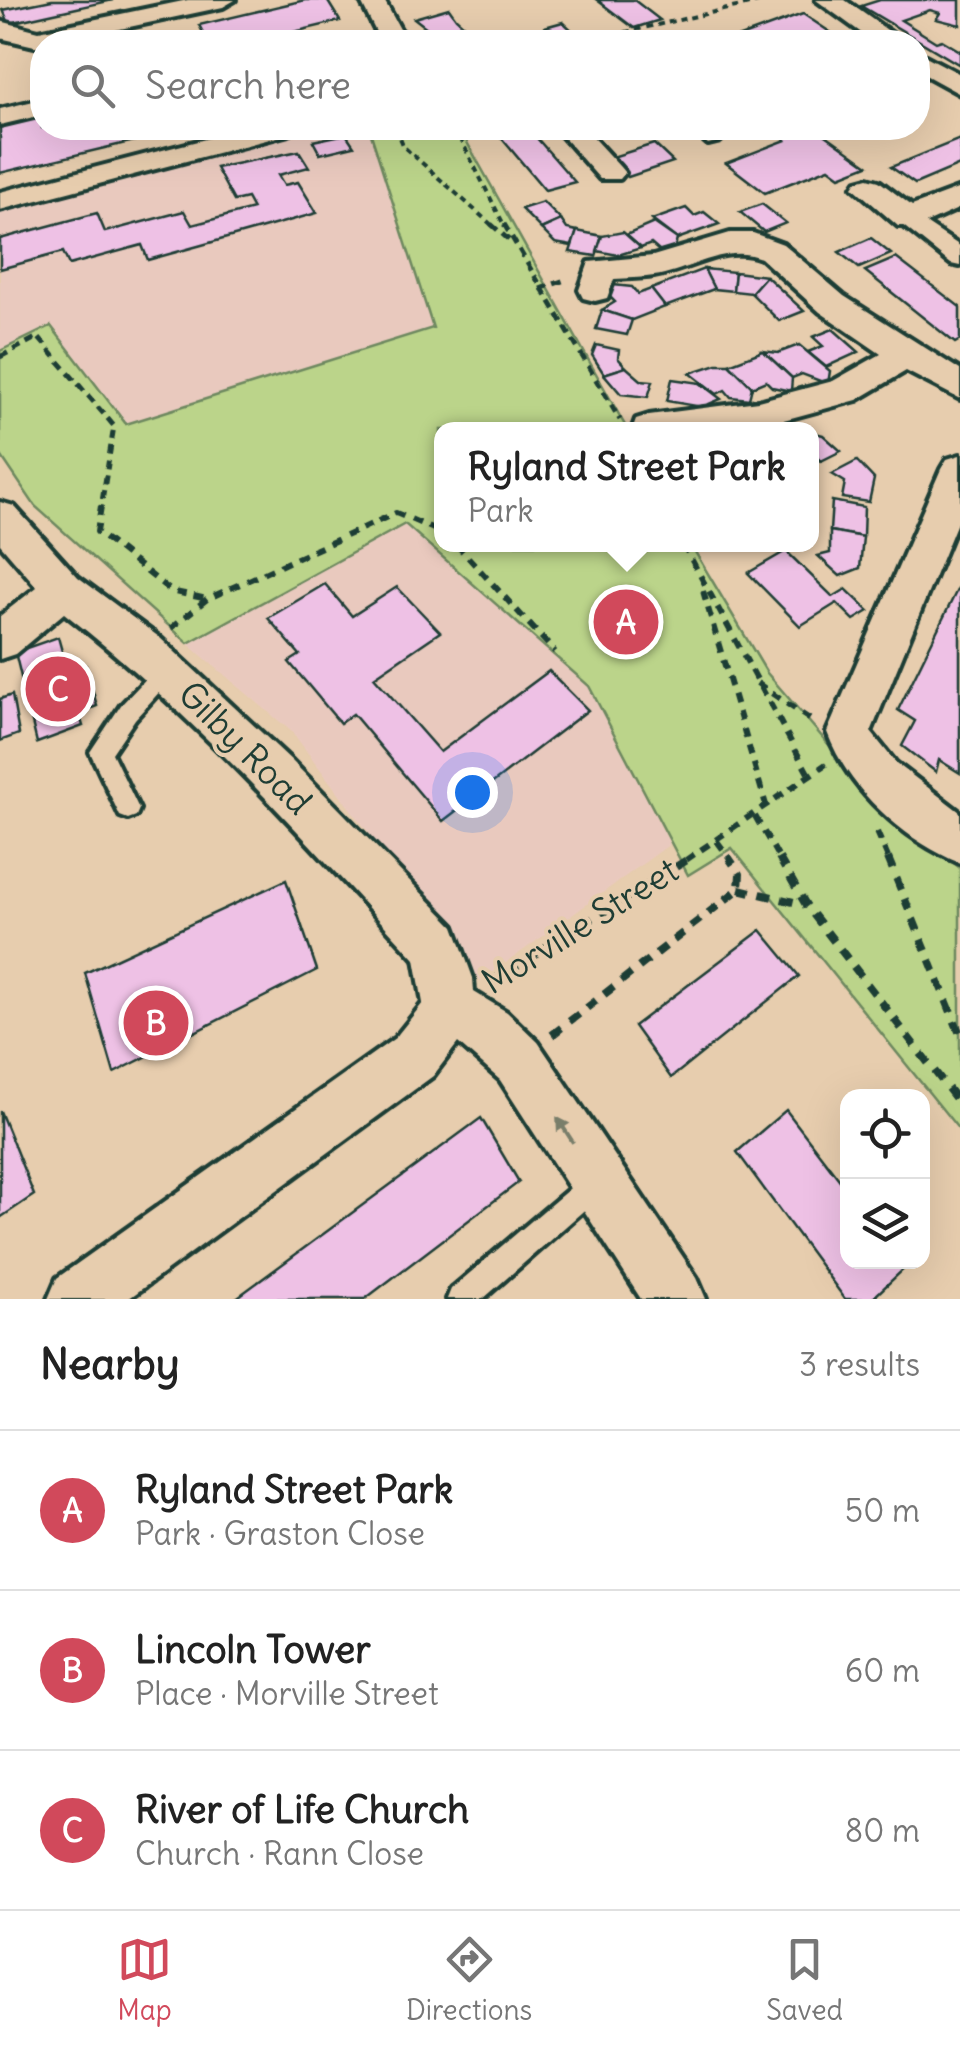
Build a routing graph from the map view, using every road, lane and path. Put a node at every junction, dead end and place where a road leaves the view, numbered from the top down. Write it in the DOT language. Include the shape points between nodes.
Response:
graph roads {
  1 [pos="223,0"];
  2 [pos="372,0"];
  3 [pos="767,0"];
  4 [pos="828,0"];
  5 [pos="159,15"];
  6 [pos="0,29"];
  7 [pos="84,30"];
  8 [pos="167,30"];
  9 [pos="388,30"];
  10 [pos="638,30"];
  11 [pos="873,30"];
  12 [pos="30,38"];
  13 [pos="930,67"];
  14 [pos="960,86"];
  15 [pos="30,110"];
  16 [pos="0,117"];
  17 [pos="232,140"];
  18 [pos="401,140"];
  19 [pos="460,140"];
  20 [pos="580,140"];
  21 [pos="610,173"];
  22 [pos="868,188"];
  23 [pos="960,197"];
  24 [pos="0,201"];
  25 [pos="909,219"];
  26 [pos="515,246"];
  27 [pos="960,258"];
  28 [pos="589,274"];
  29 [pos="906,355"];
  30 [pos="0,356"];
  31 [pos="960,386"];
  32 [pos="621,422"];
  33 [pos="707,422"];
  34 [pos="960,469"];
  35 [pos="0,517"];
  36 [pos="434,529"];
  37 [pos="463,552"];
  38 [pos="687,552"];
  39 [pos="699,578"];
  40 [pos="64,589"];
  41 [pos="207,599"];
  42 [pos="0,642"];
  43 [pos="555,652"];
  44 [pos="155,660"];
  45 [pos="757,683"];
  46 [pos="853,748"];
  47 [pos="808,774"];
  48 [pos="766,806"];
  49 [pos="128,810"];
  50 [pos="754,816"];
  51 [pos="872,820"];
  52 [pos="960,840"];
  53 [pos="717,841"];
  54 [pos="739,889"];
  55 [pos="806,905"];
  56 [pos="449,1007"];
  57 [pos="960,1034"];
  58 [pos="519,1061"];
  59 [pos="960,1104"];
  60 [pos="598,1181"];
  61 [pos="78,1299"];
  62 [pos="461,1299"];
  63 [pos="676,1299"];
  1 -- 5 [label="street"];
  2 -- 9 [label="street"];
  3 -- 10 [label="path"];
  4 -- 11 [label="street"];
  5 -- 7 [label="street"];
  5 -- 8 [label="street"];
  6 -- 12 [label="street"];
  13 -- 14 [label="street"];
  15 -- 16 [label="street"];
  17 -- 24 [label="street"];
  18 -- 26 [label="path"];
  19 -- 26 [label="path"];
  20 -- 21 [label="street"];
  22 -- 25 [label="street"];
  23 -- 25 [label="street"];
  25 -- 27 [label="street"];
  26 -- 32 [label="path"];
  28 -- 29 [label="street" via="753,243"];
  29 -- 31 [label="street"];
  29 -- 33 [label="street" via="844,390"];
  30 -- 41 [label="path" via="38,337 114,426 97,532 171,592"];
  34 -- 46 [label="street" via="853,717"];
  35 -- 40 [label="street, Gilby Road"];
  36 -- 41 [label="path" via="396,513"];
  37 -- 43 [label="path"];
  38 -- 39 [label="path"];
  39 -- 45 [label="path"];
  39 -- 48 [label="path"];
  40 -- 42 [label="street"];
  40 -- 44 [label="street, Gilby Road"];
  41 -- 44 [label="path"];
  44 -- 49 [label="lane" via="102,752"];
  44 -- 56 [label="street, Gilby Road" via="436,944"];
  45 -- 46 [label="path"];
  45 -- 47 [label="path"];
  46 -- 47 [label="path, Morville Street"];
  46 -- 52 [label="street" via="875,774"];
  47 -- 48 [label="path, Morville Street"];
  48 -- 50 [label="path, Morville Street"];
  50 -- 53 [label="path, Morville Street"];
  50 -- 55 [label="path"];
  51 -- 57 [label="path"];
  53 -- 54 [label="path" via="740,874"];
  53 -- 56 [label="path, Morville Street"];
  54 -- 55 [label="path"];
  54 -- 58 [label="path"];
  55 -- 59 [label="path"];
  56 -- 58 [label="street"];
  56 -- 61 [label="street, Morville Street" via="414,1057"];
  60 -- 58 [label="street, one-way"];
  60 -- 62 [label="lane"];
  60 -- 63 [label="street"];
}
